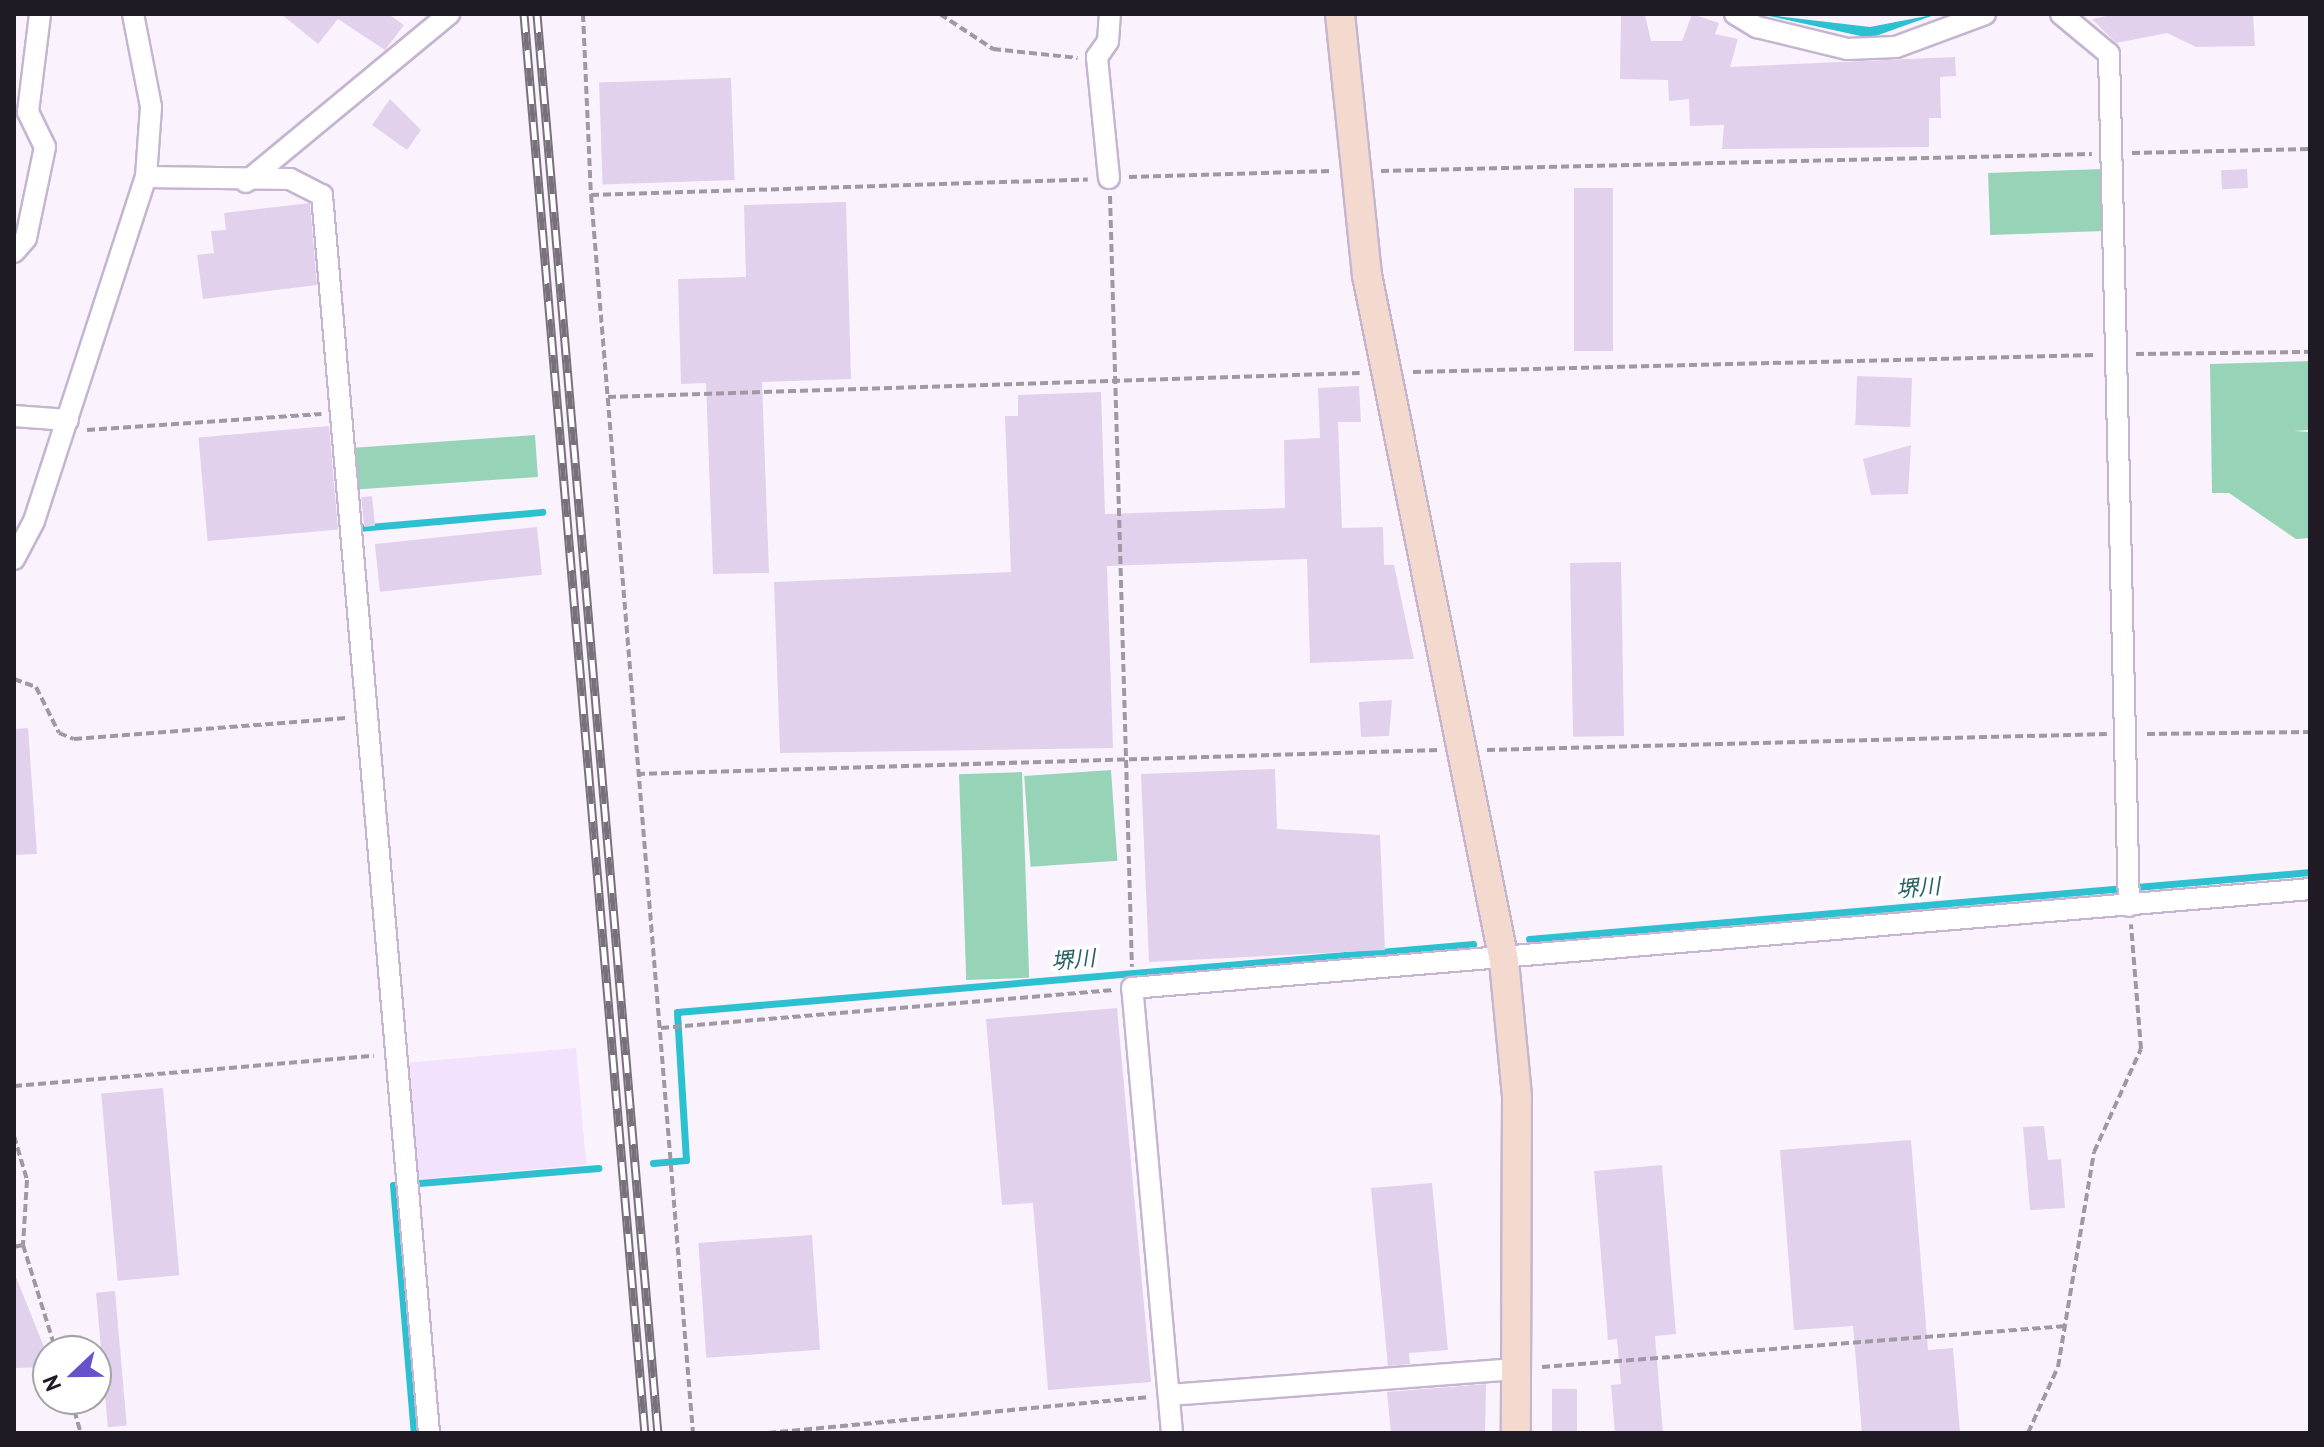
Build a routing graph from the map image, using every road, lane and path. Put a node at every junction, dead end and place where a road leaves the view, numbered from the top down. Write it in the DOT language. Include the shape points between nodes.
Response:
graph roads {
  1 [pos="40,14"];
  2 [pos="133,14"];
  3 [pos="449,14"];
  4 [pos="583,14"];
  5 [pos="940,14"];
  6 [pos="1110,14"];
  7 [pos="1340,14"];
  8 [pos="1735,14"];
  9 [pos="1985,14"];
  10 [pos="2061,14"];
  11 [pos="1097,57"];
  12 [pos="2310,149"];
  13 [pos="2112,153"];
  14 [pos="1355,171"];
  15 [pos="146,177"];
  16 [pos="1109,178"];
  17 [pos="246,182"];
  18 [pos="591,195"];
  19 [pos="14,252"];
  20 [pos="2310,352"];
  21 [pos="2116,355"];
  22 [pos="1386,372"];
  23 [pos="1114,377"];
  24 [pos="608,397"];
  25 [pos="341,413"];
  26 [pos="14,416"];
  27 [pos="66,426"];
  28 [pos="14,559"];
  29 [pos="14,679"];
  30 [pos="369,716"];
  31 [pos="2310,889"];
  32 [pos="2129,900"];
  33 [pos="1504,961"];
  34 [pos="1132,978"];
  35 [pos="661,1028"];
  36 [pos="396,1054"];
  37 [pos="14,1086"];
  38 [pos="14,1136"];
  39 [pos="23,1245"];
  40 [pos="14,1247"];
  41 [pos="2066,1326"];
  42 [pos="51,1335"];
  43 [pos="1516,1369"];
  44 [pos="1169,1395"];
  45 [pos="429,1433"];
  46 [pos="693,1433"];
  47 [pos="768,1433"];
  48 [pos="1172,1433"];
  49 [pos="1516,1433"];
  50 [pos="2028,1433"];
  1 -- 19 [label="street" via="28,112 45,147 26,238"];
  2 -- 15 [label="street" via="151,107"];
  3 -- 17 [label="street"];
  4 -- 18 [label="path"];
  5 -- 11 [label="path" via="993,49 1045,59"];
  6 -- 11 [label="street" via="1108,41"];
  7 -- 14 [label="street"];
  8 -- 9 [label="street" via="1757,27 1847,49 1896,47"];
  10 -- 13 [label="street" via="2109,54"];
  11 -- 16 [label="street"];
  12 -- 13 [label="path"];
  13 -- 14 [label="path"];
  13 -- 21 [label="street"];
  14 -- 16 [label="path"];
  14 -- 22 [label="street"];
  15 -- 17 [label="street"];
  15 -- 27 [label="street"];
  16 -- 18 [label="path"];
  16 -- 23 [label="path"];
  17 -- 25 [label="street" via="290,179 322,195"];
  18 -- 24 [label="path"];
  20 -- 21 [label="path"];
  21 -- 22 [label="path"];
  21 -- 32 [label="street"];
  22 -- 23 [label="path"];
  22 -- 33 [label="street"];
  23 -- 24 [label="path"];
  23 -- 34 [label="path"];
  24 -- 35 [label="path"];
  25 -- 27 [label="path"];
  25 -- 30 [label="street"];
  26 -- 27 [label="street"];
  27 -- 28 [label="street"];
  29 -- 30 [label="path" via="36,687 59,733 74,739"];
  30 -- 36 [label="street"];
  31 -- 32 [label="street"];
  32 -- 33 [label="street"];
  32 -- 41 [label="path" via="2141,1049 2094,1152"];
  33 -- 34 [label="street"];
  33 -- 43 [label="street" via="1517,1096"];
  34 -- 35 [label="path"];
  34 -- 44 [label="street"];
  35 -- 46 [label="path"];
  36 -- 37 [label="path"];
  36 -- 45 [label="street"];
  38 -- 39 [label="path" via="27,1180"];
  39 -- 40 [label="path"];
  39 -- 42 [label="path"];
  41 -- 43 [label="path"];
  41 -- 50 [label="path" via="2058,1367"];
  43 -- 44 [label="street"];
  43 -- 49 [label="street"];
  44 -- 47 [label="path"];
  44 -- 48 [label="street"];
}
